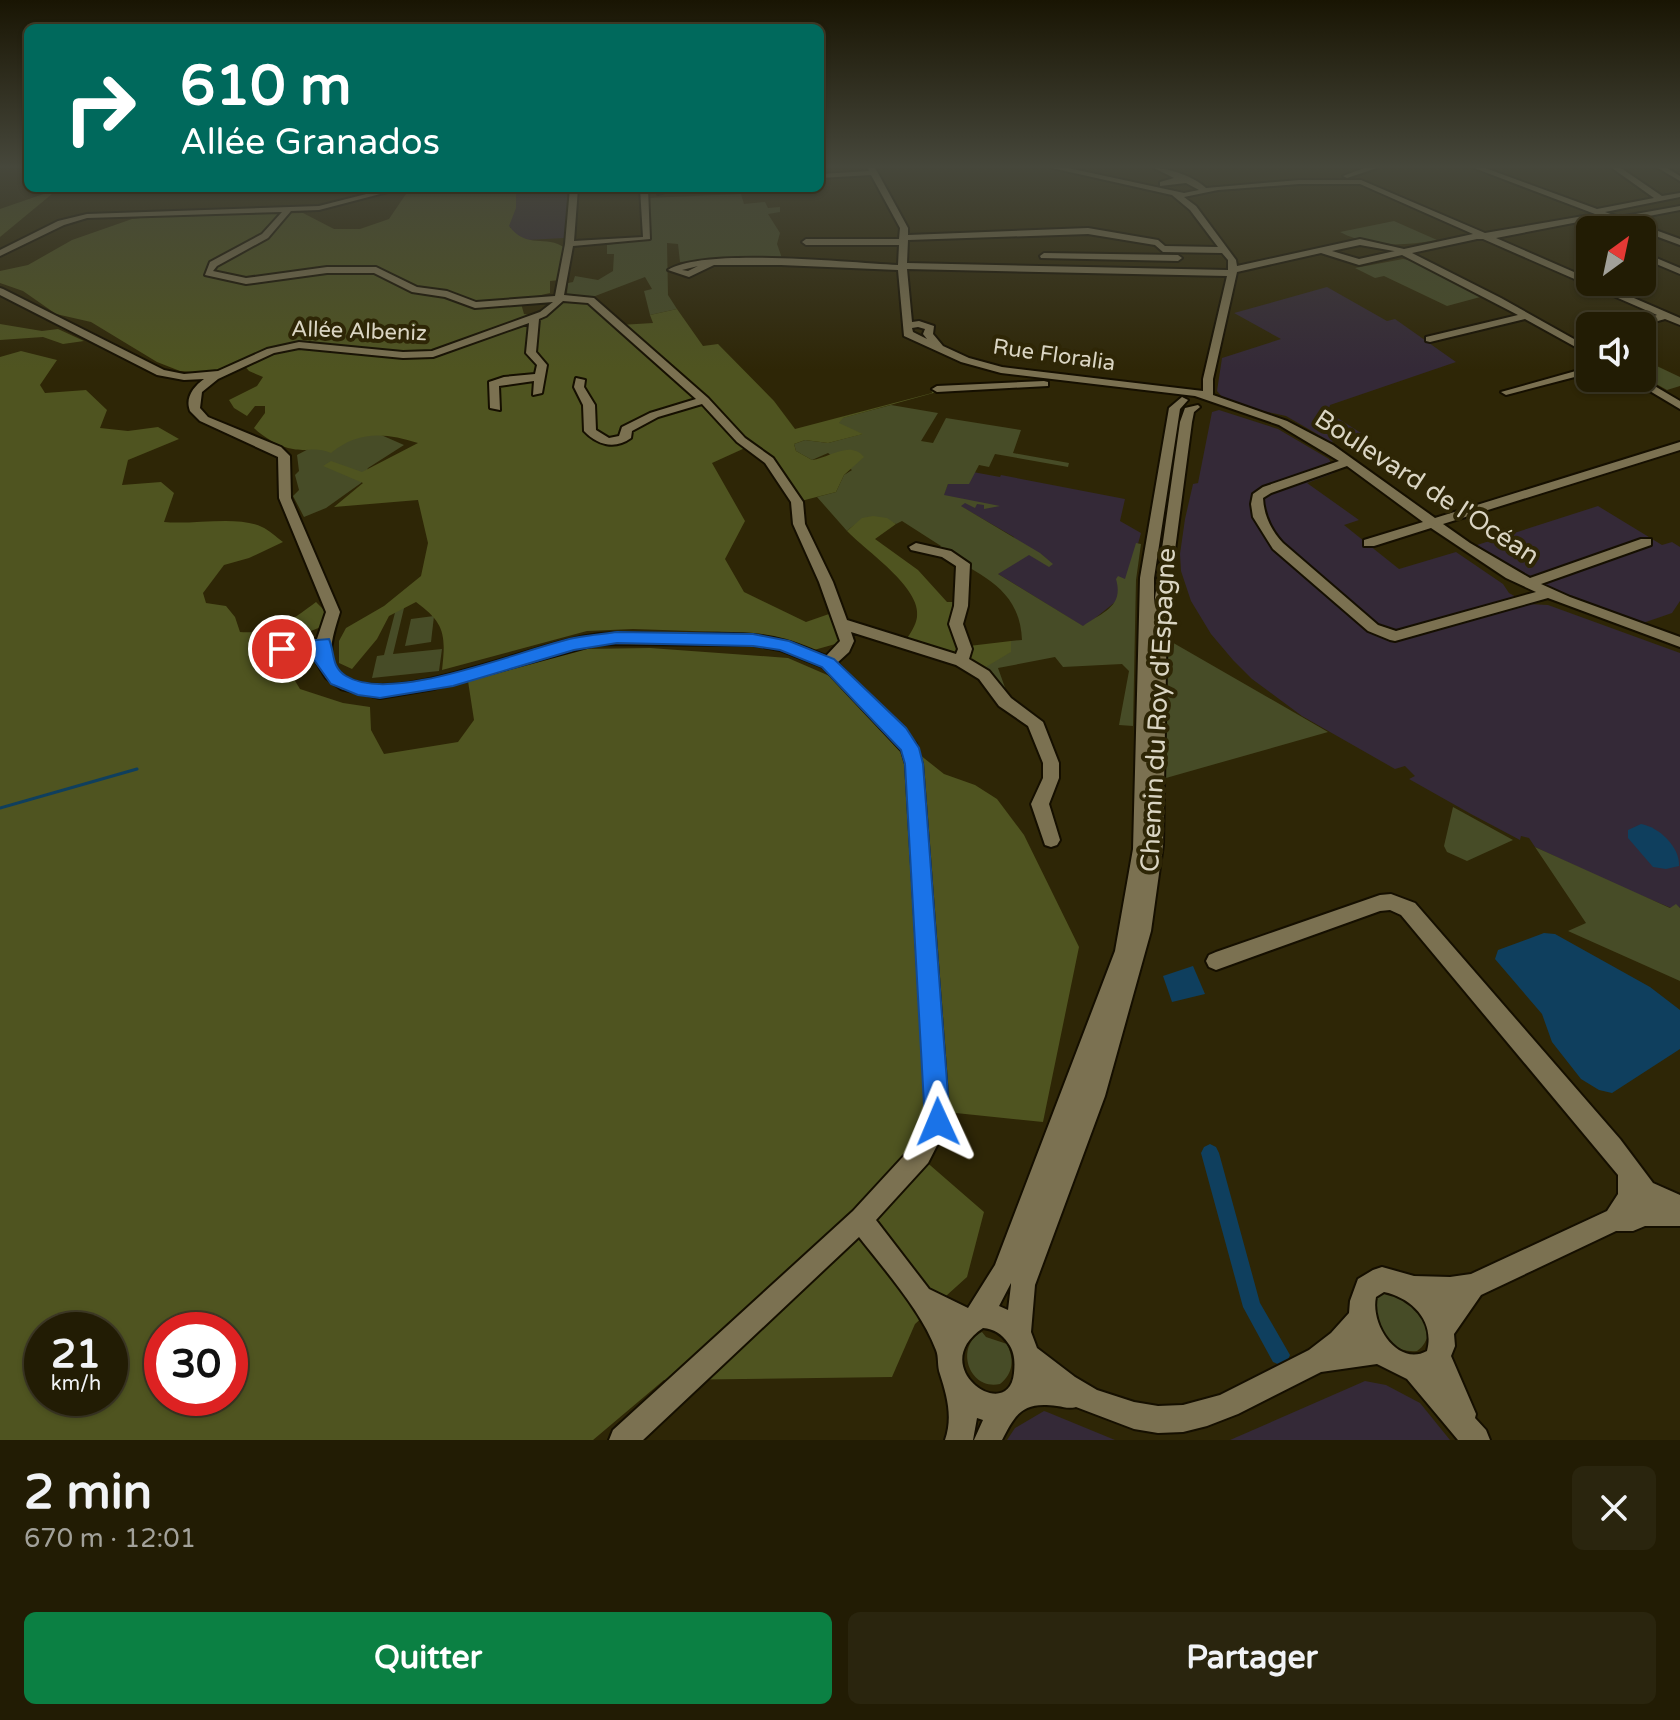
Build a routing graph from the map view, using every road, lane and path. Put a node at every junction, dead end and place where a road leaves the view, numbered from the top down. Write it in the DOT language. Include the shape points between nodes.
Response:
graph roads {
  1 [pos="36,235"];
  2 [pos="266,235"];
  3 [pos="570,235"];
  4 [pos="644,235"];
  5 [pos="903,235"];
  6 [pos="1002,235"];
  7 [pos="1112,235"];
  8 [pos="1214,235"];
  9 [pos="1465,235"];
  10 [pos="1491,235"];
  11 [pos="1486,236"];
  12 [pos="1470,238"];
  13 [pos="904,240"];
  14 [pos="806,242"];
  15 [pos="569,244"];
  16 [pos="1668,247"];
  17 [pos="1225,250"];
  18 [pos="1324,250"];
  19 [pos="1680,250"];
  20 [pos="1402,252"];
  21 [pos="0,253"];
  22 [pos="1044,256"];
  23 [pos="1676,258"];
  24 [pos="711,263"];
  25 [pos="1232,266"];
  26 [pos="902,267"];
  27 [pos="1680,271"];
  28 [pos="0,291"];
  29 [pos="561,298"];
  30 [pos="1527,316"];
  31 [pos="1665,316"];
  32 [pos="534,318"];
  33 [pos="1656,318"];
  34 [pos="1680,322"];
  35 [pos="914,329"];
  36 [pos="1430,339"];
  37 [pos="1576,341"];
  38 [pos="1572,342"];
  39 [pos="1576,344"];
  40 [pos="946,352"];
  41 [pos="403,355"];
  42 [pos="397,369"];
  43 [pos="161,373"];
  44 [pos="220,374"];
  45 [pos="1576,374"];
  46 [pos="196,376"];
  47 [pos="539,377"];
  48 [pos="1060,378"];
  49 [pos="183,379"];
  50 [pos="1208,379"];
  51 [pos="580,380"];
  52 [pos="937,389"];
  53 [pos="1506,392"];
  54 [pos="1656,392"];
  55 [pos="537,393"];
  56 [pos="195,395"];
  57 [pos="1188,398"];
  58 [pos="704,400"];
  59 [pos="1208,400"];
  60 [pos="1680,406"];
  61 [pos="496,408"];
  62 [pos="1680,446"];
  63 [pos="1348,462"];
  64 [pos="1432,522"];
  65 [pos="1646,542"];
  66 [pos="1369,543"];
  67 [pos="916,547"];
  68 [pos="1157,565"];
  69 [pos="1530,585"];
  70 [pos="1548,593"];
  71 [pos="843,624"];
  72 [pos="1680,642"];
  73 [pos="323,643"];
  74 [pos="282,649"];
  75 [pos="961,661"];
  76 [pos="828,663"];
  77 [pos="1051,840"];
  78 [pos="1216,961"];
  79 [pos="1640,1201"];
  80 [pos="1680,1207"];
  81 [pos="1680,1214"];
  82 [pos="861,1219"];
  83 [pos="1472,1286"];
  84 [pos="1412,1288"];
  85 [pos="920,1298"];
  86 [pos="1362,1317"];
  87 [pos="973,1318"];
  88 [pos="1442,1329"];
  89 [pos="1022,1345"];
  90 [pos="950,1349"];
  91 [pos="1381,1351"];
  92 [pos="1321,1360"];
  93 [pos="1427,1363"];
  94 [pos="959,1390"];
  95 [pos="1085,1398"];
  96 [pos="1012,1401"];
  97 [pos="1472,1435"];
  98 [pos="623,1440"];
  99 [pos="959,1440"];
  100 [pos="988,1440"];
  1 -- 21 [label="street"];
  2 -- 29 [label="street" via="213,264 208,273 246,281 327,270 376,270 415,290 475,305"];
  3 -- 15 [label="street"];
  4 -- 15 [label="street"];
  5 -- 13 [label="street"];
  6 -- 13 [label="street"];
  7 -- 17 [label="street" via="1158,243 1163,249"];
  8 -- 17 [label="street"];
  9 -- 12 [label="street"];
  10 -- 11 [label="street"];
  11 -- 12 [label="street"];
  11 -- 31 [label="street"];
  12 -- 20 [label="street"];
  13 -- 14 [label="street"];
  13 -- 26 [label="street"];
  15 -- 29 [label="street"];
  16 -- 19 [label="street"];
  16 -- 23 [label="street"];
  16 -- 27 [label="street"];
  17 -- 25 [label="street"];
  18 -- 20 [label="street" via="1356,243"];
  18 -- 20 [label="street" via="1359,262"];
  18 -- 25 [label="street"];
  20 -- 30 [label="street"];
  22 -- 25 [label="street"];
  24 -- 26 [label="street"];
  25 -- 26 [label="street" via="1068,271"];
  25 -- 50 [label="street"];
  26 -- 35 [label="street" via="905,311"];
  28 -- 43 [label="street, Allée Albeniz"];
  29 -- 32 [label="street, Allée Albeniz"];
  29 -- 58 [label="street" via="591,300"];
  30 -- 36 [label="street"];
  30 -- 38 [label="street"];
  31 -- 33 [label="street"];
  31 -- 34 [label="street"];
  32 -- 41 [label="street, Allée Albeniz" via="439,353"];
  32 -- 47 [label="street" via="531,353 542,365"];
  35 -- 40 [label="street, Rue Floralia"];
  35 -- 40 [label="street, Rue Floralia" via="928,334"];
  37 -- 38 [label="street"];
  38 -- 39 [label="street"];
  40 -- 48 [label="street, Rue Floralia" via="1001,370"];
  41 -- 42 [label="street"];
  41 -- 44 [label="street, Allée Albeniz" via="299,345 271,351"];
  43 -- 46 [label="street, Allée Albeniz"];
  43 -- 49 [label="street"];
  44 -- 46 [label="street, Allée Albeniz"];
  44 -- 56 [label="street"];
  45 -- 53 [label="street"];
  46 -- 49 [label="street, Allée Albeniz"];
  47 -- 55 [label="street"];
  47 -- 61 [label="street" via="493,384"];
  48 -- 52 [label="street" via="1053,384"];
  48 -- 57 [label="street, Rue Floralia"];
  49 -- 56 [label="street"];
  50 -- 57 [label="street"];
  50 -- 59 [label="street"];
  51 -- 58 [label="street" via="589,405 590,431 606,442 621,441 626,429 645,419"];
  54 -- 60 [label="street"];
  56 -- 73 [label="street" via="193,406 199,415 284,456 285,498 331,605"];
  57 -- 59 [label="street, Boulevard de l'Océan"];
  57 -- 68 [label="street, Chemin du Roy d'Espagne" via="1175,408"];
  58 -- 71 [label="street" via="769,461 797,502 799,524"];
  59 -- 63 [label="street, Boulevard de l'Océan" via="1305,433"];
  62 -- 64 [label="street"];
  63 -- 64 [label="street, Boulevard de l'Océan"];
  63 -- 70 [label="street" via="1260,493 1256,507 1269,537 1373,628 1403,636"];
  64 -- 66 [label="street"];
  64 -- 69 [label="street, Boulevard de l'Océan"];
  65 -- 69 [label="street"];
  67 -- 75 [label="street" via="963,564 956,624 965,649"];
  68 -- 87 [label="street, Chemin du Roy d'Espagne" via="1144,684 1142,849 1125,951 1004,1272"];
  68 -- 89 [label="street, Chemin du Roy d'Espagne" via="1154,845 1141,931 1094,1096 1023,1285"];
  69 -- 70 [label="street, Boulevard de l'Océan"];
  70 -- 72 [label="street, Boulevard de l'Océan"];
  71 -- 75 [label="street"];
  71 -- 76 [label="street" via="847,641"];
  73 -- 74 [label="street"];
  73 -- 76 [label="street" via="323,660 337,680 380,692 617,638 753,640 783,645"];
  75 -- 77 [label="street" via="984,675 1005,702 1041,732 1051,778 1040,804"];
  76 -- 82 [label="street" via="910,748 938,1089 938,1122 929,1141"];
  78 -- 79 [label="street" via="1380,903 1408,909 1587,1116 1630,1173"];
  79 -- 80 [label="street"];
  79 -- 81 [label="street"];
  79 -- 83 [label="street" via="1633,1219 1615,1219"];
  82 -- 85 [label="street"];
  82 -- 98 [label="street"];
  83 -- 84 [label="street"];
  83 -- 88 [label="street"];
  84 -- 86 [label="street" via="1392,1279 1373,1282 1363,1296"];
  84 -- 88 [label="street" via="1431,1306"];
  85 -- 87 [label="street"];
  85 -- 90 [label="street"];
  86 -- 91 [label="street"];
  86 -- 92 [label="street"];
  87 -- 89 [label="street" via="1001,1319"];
  87 -- 90 [label="street" via="953,1337"];
  88 -- 93 [label="street" via="1444,1340"];
  89 -- 95 [label="street" via="1051,1379"];
  89 -- 96 [label="street" via="1026,1382"];
  90 -- 94 [label="street"];
  91 -- 92 [label="street"];
  91 -- 93 [label="street" via="1392,1360"];
  92 -- 95 [label="street" via="1230,1404 1181,1419 1115,1412"];
  93 -- 97 [label="street"];
  94 -- 96 [label="street" via="979,1406 995,1410"];
  94 -- 99 [label="street" via="964,1424"];
  95 -- 96 [label="street" via="1053,1392"];
  96 -- 100 [label="street"];
}
